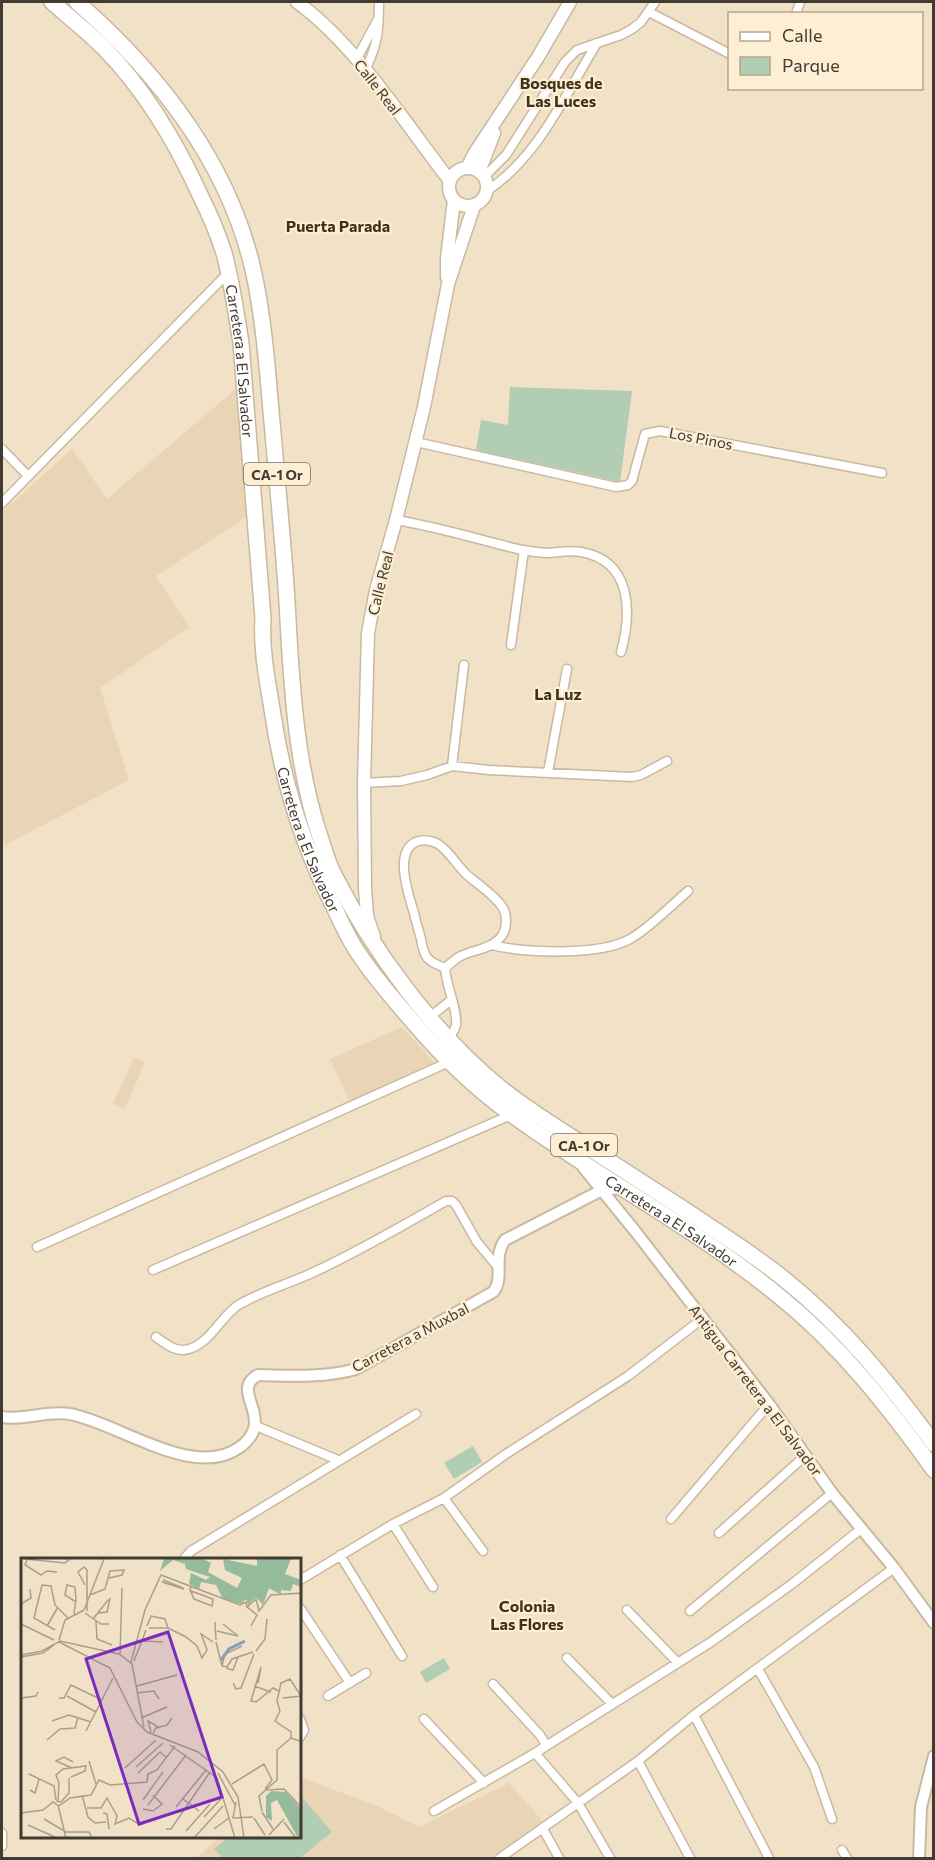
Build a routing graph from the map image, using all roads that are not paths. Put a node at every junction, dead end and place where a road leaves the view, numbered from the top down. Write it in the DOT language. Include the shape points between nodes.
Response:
graph roads {
  1 [pos="52,2"];
  2 [pos="76,2"];
  3 [pos="297,2"];
  4 [pos="379,2"];
  5 [pos="570,2"];
  6 [pos="655,2"];
  7 [pos="649,12"];
  8 [pos="378,18"];
  9 [pos="597,44"];
  10 [pos="728,53"];
  11 [pos="356,60"];
  12 [pos="365,70"];
  13 [pos="501,115"];
  14 [pos="474,154"];
  15 [pos="434,160"];
  16 [pos="467,168"];
  17 [pos="482,174"];
  18 [pos="450,181"];
  19 [pos="487,191"];
  20 [pos="454,200"];
  21 [pos="474,206"];
  22 [pos="228,273"];
  23 [pos="448,284"];
  24 [pos="416,442"];
  25 [pos="2,450"];
  26 [pos="882,473"];
  27 [pos="28,476"];
  28 [pos="2,503"];
  29 [pos="396,520"];
  30 [pos="524,550"];
  31 [pos="512,645"];
  32 [pos="621,652"];
  33 [pos="465,665"];
  34 [pos="567,669"];
  35 [pos="667,760"];
  36 [pos="452,766"];
  37 [pos="548,772"];
  38 [pos="364,783"];
  39 [pos="364,888"];
  40 [pos="344,891"];
  41 [pos="688,891"];
  42 [pos="492,945"];
  43 [pos="380,952"];
  44 [pos="445,968"];
  45 [pos="451,1000"];
  46 [pos="430,1017"];
  47 [pos="449,1038"];
  48 [pos="449,1062"];
  49 [pos="511,1114"];
  50 [pos="577,1158"];
  51 [pos="621,1188"];
  52 [pos="602,1190"];
  53 [pos="37,1247"];
  54 [pos="497,1266"];
  55 [pos="153,1270"];
  56 [pos="702,1319"];
  57 [pos="156,1337"];
  58 [pos="769,1404"];
  59 [pos="416,1414"];
  60 [pos="2,1417"];
  61 [pos="256,1426"];
  62 [pos="933,1444"];
  63 [pos="805,1456"];
  64 [pos="338,1460"];
  65 [pos="933,1470"];
  66 [pos="832,1493"];
  67 [pos="444,1498"];
  68 [pos="671,1519"];
  69 [pos="393,1524"];
  70 [pos="861,1529"];
  71 [pos="719,1533"];
  72 [pos="483,1551"];
  73 [pos="340,1555"];
  74 [pos="185,1558"];
  75 [pos="894,1569"];
  76 [pos="302,1579"];
  77 [pos="434,1587"];
  78 [pos="627,1610"];
  79 [pos="302,1611"];
  80 [pos="690,1611"];
  81 [pos="933,1623"];
  82 [pos="402,1656"];
  83 [pos="567,1658"];
  84 [pos="678,1663"];
  85 [pos="758,1669"];
  86 [pos="366,1673"];
  87 [pos="350,1683"];
  88 [pos="493,1684"];
  89 [pos="328,1696"];
  90 [pos="612,1704"];
  91 [pos="694,1715"];
  92 [pos="424,1719"];
  93 [pos="546,1745"];
  94 [pos="535,1753"];
  95 [pos="933,1756"];
  96 [pos="638,1761"];
  97 [pos="484,1783"];
  98 [pos="578,1803"];
  99 [pos="434,1811"];
  100 [pos="832,1819"];
  101 [pos="543,1829"];
  102 [pos="2,1833"];
  103 [pos="2,1846"];
  104 [pos="842,1850"];
  105 [pos="501,1858"];
  106 [pos="559,1858"];
  107 [pos="610,1858"];
  108 [pos="690,1858"];
  109 [pos="769,1858"];
  110 [pos="847,1858"];
  111 [pos="919,1858"];
  1 -- 22 [label="highway, Carretera a El Salvador / CA-1 Or" via="125,72 176,147 209,214"];
  2 -- 40 [label="highway, Carretera a El Salvador / CA-1 Or" via="138,61 195,135 218,175 242,231 254,273 265,341 291,674 303,769 312,814 332,871"];
  3 -- 11 [label="main road, Calle Real"];
  4 -- 8 [label="street"];
  5 -- 13 [label="main road"];
  6 -- 7 [label="street"];
  7 -- 9 [label="street" via="632,29"];
  7 -- 10 [label="street"];
  8 -- 11 [label="street"];
  8 -- 12 [label="street" via="375,50"];
  9 -- 17 [label="street" via="577,50 565,62 506,155 495,168"];
  9 -- 19 [label="street" via="545,131 510,174"];
  11 -- 12 [label="main road, Calle Real"];
  12 -- 15 [label="main road, Calle Real"];
  13 -- 14 [label="main road"];
  13 -- 17 [label="main road"];
  14 -- 15 [label="main road" via="449,168"];
  14 -- 16 [label="main road"];
  15 -- 18 [label="main road, Calle Real"];
  16 -- 17 [label="main road"];
  16 -- 18 [label="main road" via="456,172"];
  17 -- 19 [label="main road"];
  18 -- 20 [label="main road"];
  19 -- 21 [label="main road"];
  20 -- 21 [label="main road" via="463,206"];
  20 -- 23 [label="main road, Calle Real"];
  21 -- 23 [label="main road, Calle Real"];
  22 -- 27 [label="street"];
  22 -- 48 [label="highway, Carretera a El Salvador / CA-1 Or" via="242,355 267,682 288,791 318,876 357,952"];
  23 -- 24 [label="main road, Calle Real"];
  24 -- 26 [label="street, Los Pinos" via="616,487 632,481 645,434 660,431"];
  24 -- 29 [label="main road, Calle Real"];
  25 -- 27 [label="street"];
  27 -- 28 [label="street"];
  29 -- 30 [label="street"];
  29 -- 38 [label="main road, Calle Real" via="368,633"];
  30 -- 31 [label="street"];
  30 -- 32 [label="street" via="580,552 608,564 619,576 627,608 627,632"];
  33 -- 36 [label="street"];
  34 -- 37 [label="street"];
  35 -- 37 [label="street" via="632,777"];
  36 -- 37 [label="street"];
  36 -- 38 [label="street" via="427,776"];
  38 -- 39 [label="main road, Calle Real"];
  39 -- 40 [label="main road"];
  39 -- 43 [label="main road, Calle Real" via="367,916"];
  40 -- 43 [label="highway, Carretera a El Salvador / CA-1 Or"];
  41 -- 42 [label="street" via="631,939 609,947 532,951"];
  42 -- 44 [label="street" via="460,957"];
  42 -- 44 [label="street" via="506,926 503,909 438,844 418,841 405,854 404,879 422,950 426,958"];
  43 -- 46 [label="highway, Carretera a El Salvador / CA-1 Or"];
  44 -- 45 [label="street"];
  45 -- 46 [label="street"];
  45 -- 47 [label="street" via="456,1028"];
  46 -- 47 [label="highway, Carretera a El Salvador / CA-1 Or"];
  47 -- 62 [label="highway, Carretera a El Salvador / CA-1 Or" via="483,1073 537,1115 740,1246 787,1281 871,1363"];
  48 -- 49 [label="highway, Carretera a El Salvador / CA-1 Or"];
  48 -- 53 [label="street"];
  49 -- 50 [label="highway, Carretera a El Salvador / CA-1 Or"];
  49 -- 55 [label="street"];
  50 -- 51 [label="highway, Carretera a El Salvador / CA-1 Or"];
  50 -- 52 [label="street, Antigua Carretera a El Salvador"];
  51 -- 52 [label="street, Carretera a Muxbal"];
  51 -- 65 [label="highway, Carretera a El Salvador / CA-1 Or" via="731,1259 807,1320 859,1372"];
  52 -- 54 [label="street, Carretera a Muxbal" via="504,1240"];
  52 -- 56 [label="street, Antigua Carretera a El Salvador"];
  54 -- 57 [label="street" via="477,1242 456,1205 446,1201 334,1262 240,1304 192,1348 176,1349"];
  54 -- 61 [label="street, Carretera a Muxbal" via="498,1284 493,1292 356,1369 254,1377 248,1392"];
  56 -- 58 [label="street, Antigua Carretera a El Salvador"];
  56 -- 67 [label="street" via="628,1376"];
  58 -- 63 [label="street, Antigua Carretera a El Salvador"];
  58 -- 68 [label="street"];
  59 -- 64 [label="street"];
  60 -- 61 [label="street" via="50,1413 88,1418 195,1458 216,1457 239,1448"];
  61 -- 64 [label="street"];
  63 -- 66 [label="street, Antigua Carretera a El Salvador"];
  63 -- 71 [label="street"];
  64 -- 74 [label="street"];
  66 -- 70 [label="street, Antigua Carretera a El Salvador"];
  66 -- 80 [label="street"];
  67 -- 69 [label="street"];
  67 -- 72 [label="street"];
  69 -- 73 [label="street"];
  69 -- 77 [label="street"];
  70 -- 75 [label="street, Antigua Carretera a El Salvador"];
  70 -- 84 [label="street" via="792,1584"];
  73 -- 76 [label="street"];
  73 -- 82 [label="street"];
  75 -- 81 [label="street, Antigua Carretera a El Salvador"];
  75 -- 85 [label="street"];
  78 -- 84 [label="street"];
  79 -- 87 [label="street"];
  83 -- 90 [label="street"];
  84 -- 90 [label="street"];
  85 -- 91 [label="street"];
  85 -- 100 [label="street" via="814,1767"];
  86 -- 87 [label="street"];
  87 -- 89 [label="street"];
  88 -- 93 [label="street"];
  90 -- 93 [label="street"];
  91 -- 96 [label="street"];
  91 -- 109 [label="street"];
  92 -- 97 [label="street"];
  93 -- 94 [label="street"];
  94 -- 97 [label="street"];
  94 -- 98 [label="street"];
  95 -- 111 [label="street" via="921,1807"];
  96 -- 98 [label="street"];
  96 -- 108 [label="street"];
  97 -- 99 [label="street"];
  98 -- 101 [label="street"];
  98 -- 107 [label="street"];
  101 -- 105 [label="street"];
  101 -- 106 [label="street"];
  102 -- 103 [label="street"];
  104 -- 110 [label="street"];
}
